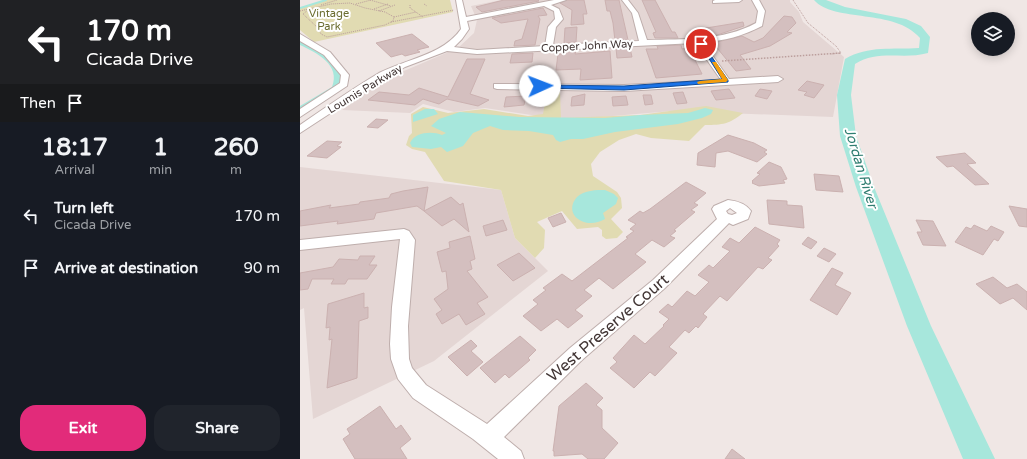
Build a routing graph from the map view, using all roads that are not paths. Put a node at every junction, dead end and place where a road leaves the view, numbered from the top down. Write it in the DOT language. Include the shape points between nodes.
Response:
graph roads {
  1 [pos="459,0"];
  2 [pos="563,0"];
  3 [pos="625,0"];
  4 [pos="739,0"];
  5 [pos="755,0"];
  6 [pos="716,2"];
  7 [pos="545,4"];
  8 [pos="464,19"];
  9 [pos="300,36"];
  10 [pos="698,41"];
  11 [pos="644,43"];
  12 [pos="446,48"];
  13 [pos="549,48"];
  14 [pos="778,79"];
  15 [pos="726,80"];
  16 [pos="497,86"];
  17 [pos="300,114"];
  18 [pos="300,130"];
  19 [pos="725,219"];
  20 [pos="300,245"];
  21 [pos="489,438"];
  22 [pos="513,459"];
  1 -- 8 [label="street, Loumis Parkway"];
  2 -- 7 [label="street"];
  3 -- 11 [label="street" via="635,13"];
  4 -- 6 [label="street"];
  5 -- 10 [label="street, Copper John Way" via="761,5 763,12 759,24 729,37"];
  7 -- 8 [label="street"];
  7 -- 13 [label="street" via="557,10 559,19 552,27"];
  8 -- 12 [label="street, Loumis Parkway" via="465,28 462,35"];
  9 -- 17 [label="street" via="306,42 323,50 345,75 344,84"];
  10 -- 11 [label="street, Copper John Way"];
  10 -- 15 [label="street"];
  11 -- 13 [label="street, Copper John Way"];
  12 -- 13 [label="street, Copper John Way" via="477,52"];
  12 -- 18 [label="street, Loumis Parkway" via="394,69"];
  14 -- 15 [label="street"];
  15 -- 16 [label="street" via="624,88"];
  19 -- 21 [label="street, West Preserve Court" via="659,284 576,354"];
  20 -- 21 [label="street" via="404,234 408,240 398,343 403,370 421,392"];
  21 -- 22 [label="street"];
}
